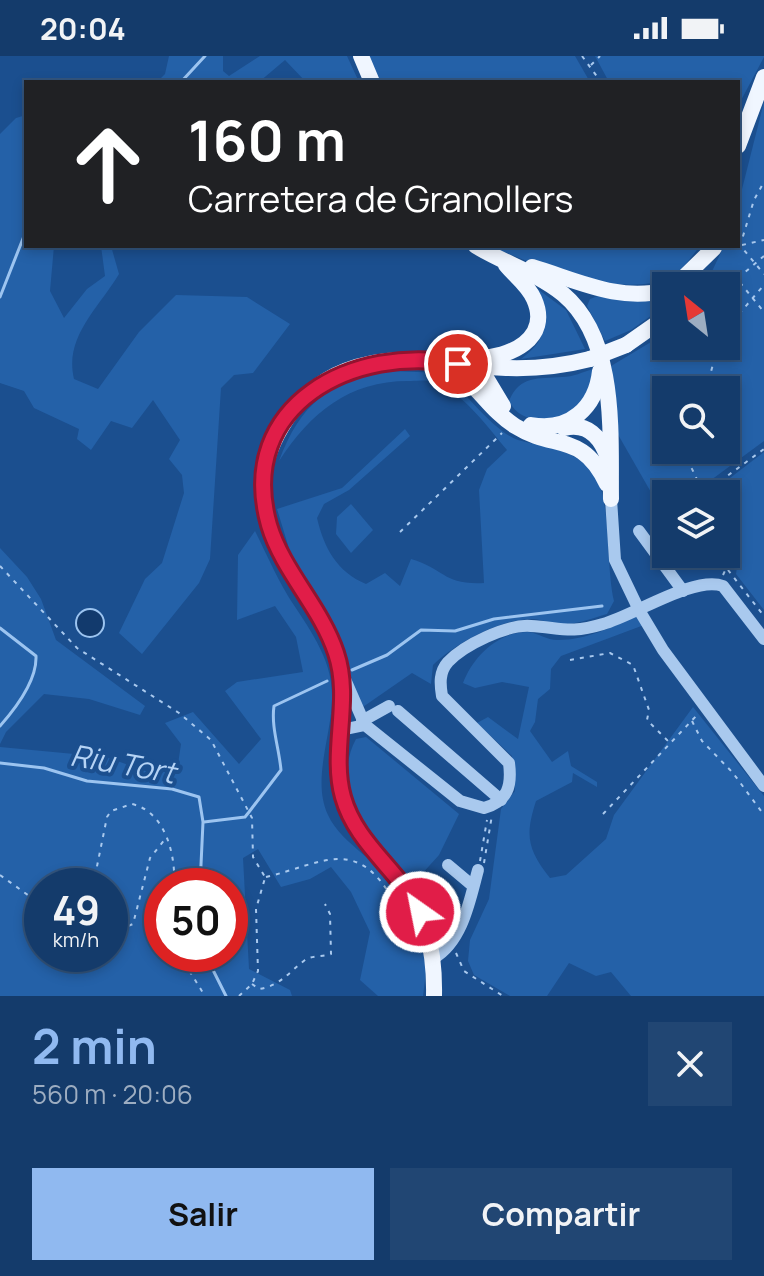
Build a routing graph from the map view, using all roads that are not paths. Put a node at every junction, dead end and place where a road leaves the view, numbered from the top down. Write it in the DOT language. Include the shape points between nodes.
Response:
graph roads {
  1 [pos="361,56"];
  2 [pos="764,77"];
  3 [pos="371,80"];
  4 [pos="740,141"];
  5 [pos="480,248"];
  6 [pos="713,248"];
  7 [pos="713,248"];
  8 [pos="501,259"];
  9 [pos="689,272"];
  10 [pos="701,272"];
  11 [pos="596,288"];
  12 [pos="652,292"];
  13 [pos="576,308"];
  14 [pos="652,327"];
  15 [pos="440,360"];
  16 [pos="596,360"];
  17 [pos="479,366"];
  18 [pos="528,368"];
  19 [pos="602,392"];
  20 [pos="502,403"];
  21 [pos="582,426"];
  22 [pos="544,432"];
  23 [pos="601,460"];
  24 [pos="611,499"];
  25 [pos="639,531"];
  26 [pos="683,591"];
  27 [pos="631,592"];
  28 [pos="639,610"];
  29 [pos="617,619"];
  30 [pos="764,639"];
  31 [pos="340,667"];
  32 [pos="363,723"];
  33 [pos="341,730"];
  34 [pos="764,786"];
  35 [pos="501,800"];
  36 [pos="448,865"];
  37 [pos="478,870"];
  38 [pos="473,886"];
  39 [pos="433,951"];
  40 [pos="434,996"];
  1 -- 3 [label="main road"];
  2 -- 4 [label="main road"];
  5 -- 8 [label="main road"];
  6 -- 9 [label="main road"];
  7 -- 10 [label="main road"];
  8 -- 11 [label="main road"];
  8 -- 13 [label="main road" via="556,289"];
  8 -- 15 [label="main road" via="534,298 534,332 523,346 505,355"];
  11 -- 12 [label="main road" via="635,295"];
  11 -- 13 [label="main road" via="583,295"];
  13 -- 16 [label="main road" via="592,335"];
  14 -- 16 [label="main road, bridge"];
  15 -- 17 [label="main road"];
  15 -- 22 [label="main road" via="467,378 511,424"];
  15 -- 31 [label="main road" via="384,361 334,376 292,412 269,455 264,497 270,529 327,632"];
  16 -- 18 [label="main road"];
  16 -- 19 [label="main road"];
  17 -- 18 [label="main road"];
  17 -- 20 [label="main road"];
  18 -- 20 [label="main road" via="508,381"];
  19 -- 21 [label="main road"];
  19 -- 22 [label="main road" via="571,420"];
  19 -- 23 [label="main road"];
  20 -- 22 [label="main road" via="514,419"];
  21 -- 22 [label="main road"];
  21 -- 23 [label="main road" via="600,440"];
  22 -- 23 [label="main road"];
  23 -- 24 [label="main road"];
  24 -- 27 [label="street" via="615,560"];
  25 -- 26 [label="street"];
  26 -- 28 [label="street"];
  26 -- 30 [label="street" via="707,583 723,586"];
  27 -- 28 [label="street"];
  27 -- 29 [label="street"];
  28 -- 29 [label="street"];
  28 -- 34 [label="street"];
  29 -- 35 [label="street" via="566,632 517,627 447,663 439,684 442,696 509,763 509,790"];
  31 -- 32 [label="street"];
  31 -- 33 [label="main road"];
  32 -- 33 [label="street"];
  32 -- 35 [label="street" via="460,801 489,807"];
  32 -- 35 [label="street" via="393,708"];
  33 -- 39 [label="main road" via="340,780 347,809 359,834 409,893"];
  36 -- 38 [label="street"];
  37 -- 38 [label="street"];
  38 -- 39 [label="street" via="449,945"];
  39 -- 40 [label="main road"];
}
